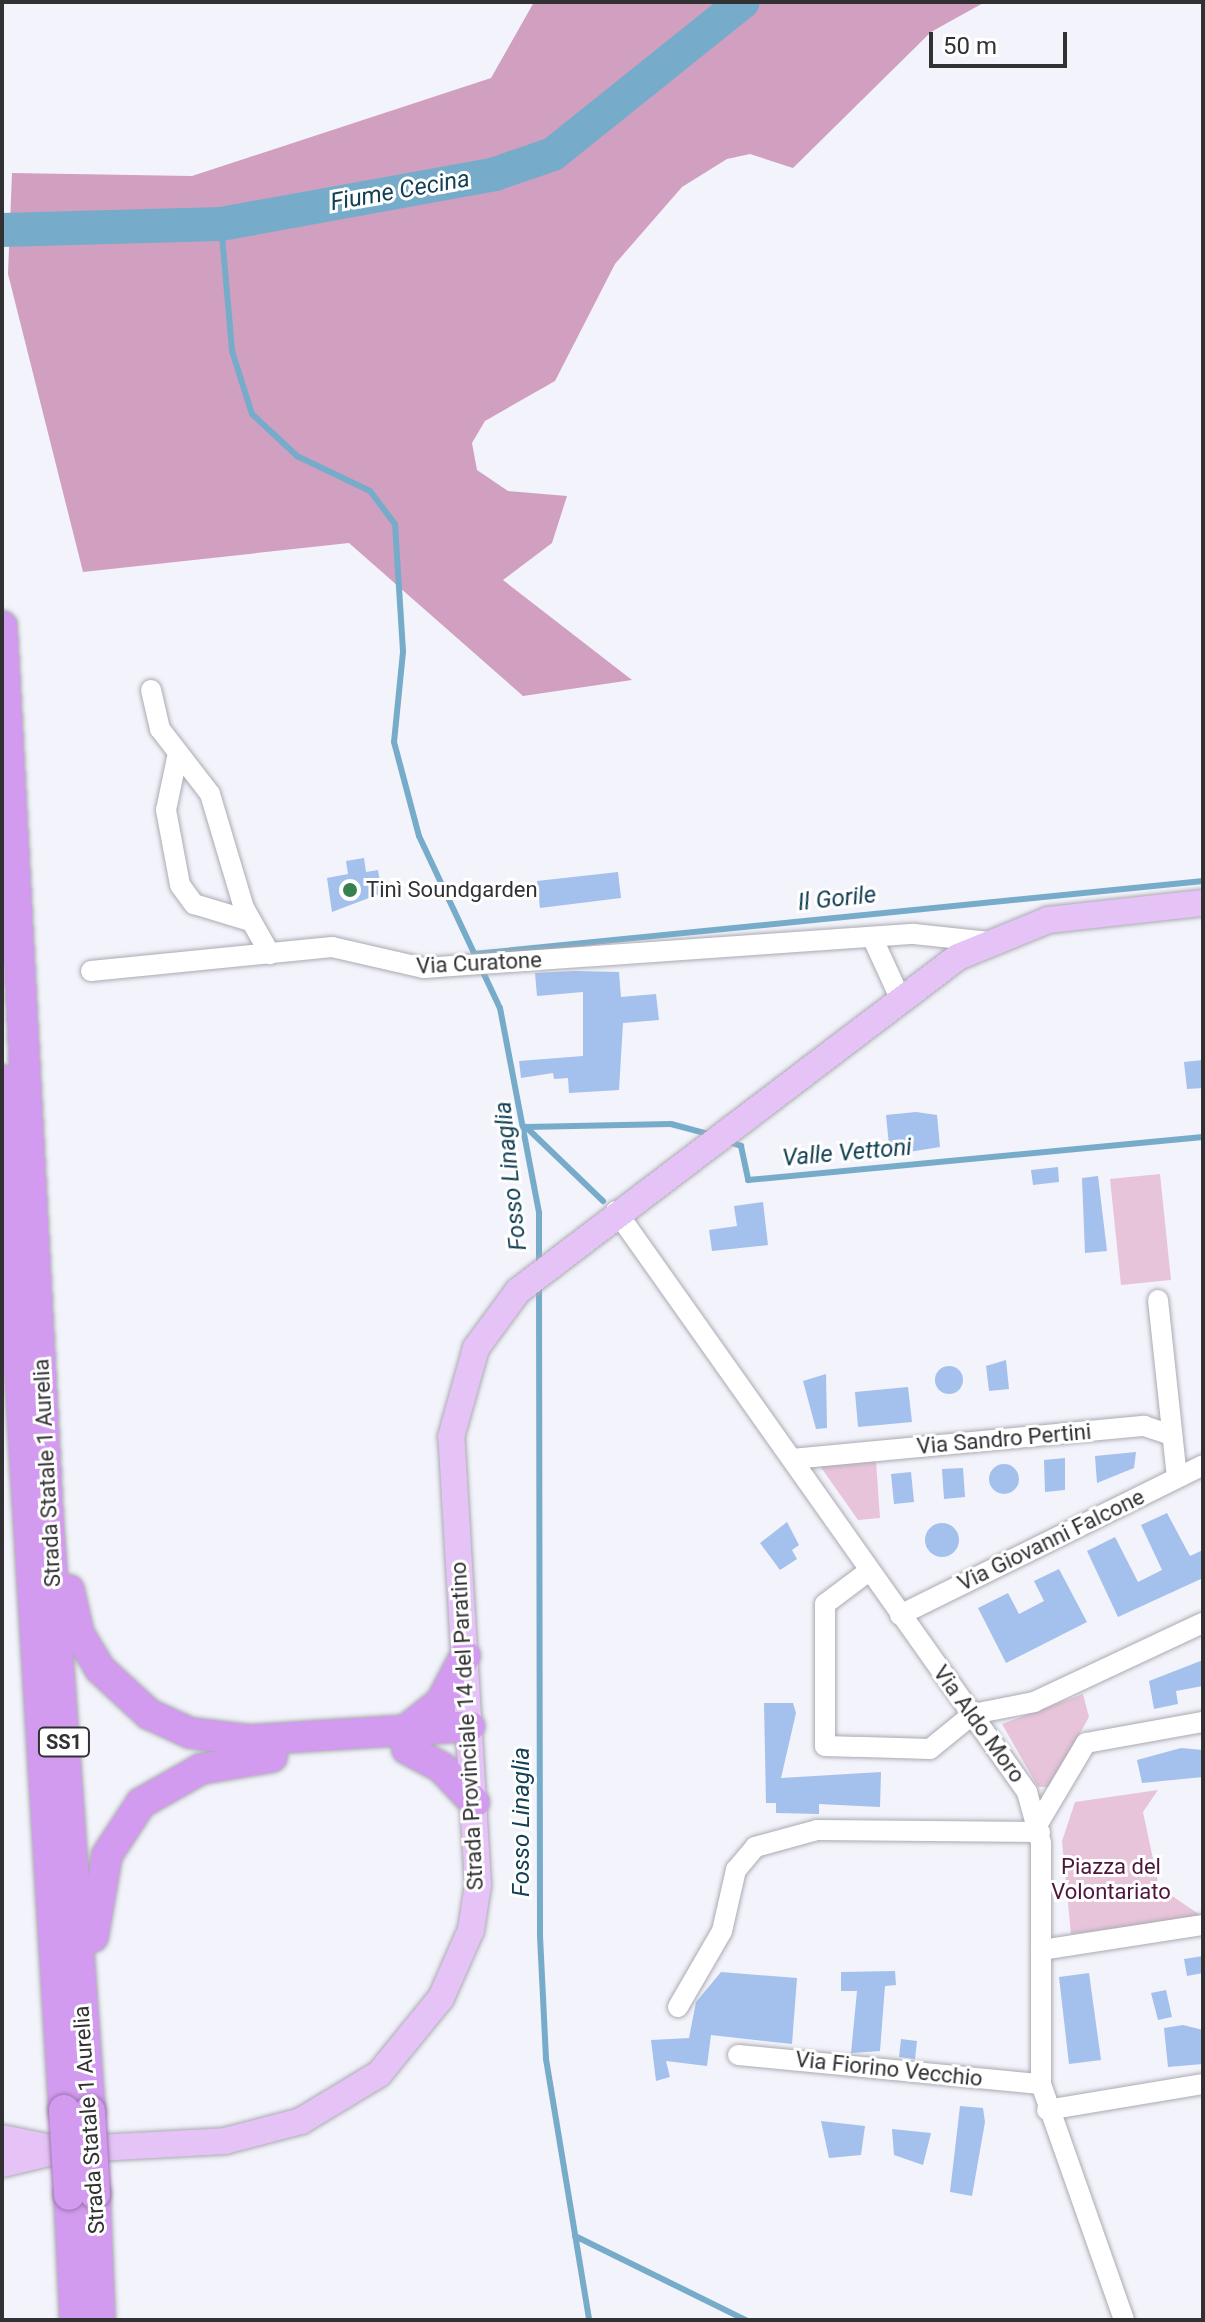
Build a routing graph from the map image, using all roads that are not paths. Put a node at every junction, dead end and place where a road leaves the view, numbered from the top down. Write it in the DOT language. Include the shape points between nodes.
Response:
graph roads {
  1 [pos="2,626"];
  2 [pos="151,690"];
  3 [pos="178,753"];
  4 [pos="1203,903"];
  5 [pos="250,921"];
  6 [pos="872,937"];
  7 [pos="990,942"];
  8 [pos="270,954"];
  9 [pos="91,971"];
  10 [pos="900,998"];
  11 [pos="2,1080"];
  12 [pos="616,1211"];
  13 [pos="1158,1300"];
  14 [pos="1171,1435"];
  15 [pos="792,1459"];
  16 [pos="1203,1465"];
  17 [pos="1177,1477"];
  18 [pos="48,1516"];
  19 [pos="869,1571"];
  20 [pos="900,1615"];
  21 [pos="1203,1623"];
  22 [pos="465,1656"];
  23 [pos="973,1714"];
  24 [pos="1203,1722"];
  25 [pos="471,1735"];
  26 [pos="407,1739"];
  27 [pos="474,1802"];
  28 [pos="1039,1827"];
  29 [pos="1203,1925"];
  30 [pos="1041,1950"];
  31 [pos="79,1968"];
  32 [pos="678,2007"];
  33 [pos="738,2055"];
  34 [pos="1041,2084"];
  35 [pos="1203,2084"];
  36 [pos="77,2110"];
  37 [pos="1047,2110"];
  38 [pos="2,2138"];
  39 [pos="61,2150"];
  40 [pos="2,2164"];
  41 [pos="82,2195"];
  42 [pos="75,2320"];
  43 [pos="100,2320"];
  44 [pos="1124,2320"];
  1 -- 18 [label="highway, Strada Statale 1 Aurelia / SS1"];
  2 -- 3 [label="street" via="154,716"];
  3 -- 5 [label="street" via="210,794"];
  3 -- 5 [label="street" via="166,810 180,885 194,904"];
  4 -- 7 [label="main road, Strada Provinciale 14 del Paratino" via="1066,917"];
  5 -- 8 [label="street"];
  6 -- 7 [label="street, Via Curatone" via="958,934"];
  6 -- 8 [label="street, Via Curatone" via="449,967 384,961 352,950"];
  6 -- 10 [label="street"];
  7 -- 10 [label="main road, Strada Provinciale 14 del Paratino"];
  8 -- 9 [label="street, Via Curatone"];
  10 -- 12 [label="main road, Strada Provinciale 14 del Paratino"];
  11 -- 36 [label="highway, Strada Statale 1 Aurelia / SS1"];
  12 -- 15 [label="street, Via Aldo Moro"];
  12 -- 22 [label="main road, Strada Provinciale 14 del Paratino" via="518,1291 476,1348 451,1437"];
  13 -- 14 [label="street"];
  14 -- 15 [label="street, Via Sandro Pertini" via="1144,1426"];
  14 -- 17 [label="street"];
  15 -- 19 [label="street, Via Aldo Moro"];
  16 -- 17 [label="street, Via Giovanni Falcone"];
  17 -- 20 [label="street, Via Giovanni Falcone"];
  18 -- 26 [label="highway" via="65,1532 72,1609 84,1645 121,1692 162,1722 233,1740"];
  18 -- 31 [label="highway, Strada Statale 1 Aurelia / SS1"];
  19 -- 20 [label="street, Via Aldo Moro"];
  19 -- 23 [label="street" via="825,1604 825,1746 930,1749"];
  20 -- 23 [label="street, Via Aldo Moro"];
  21 -- 23 [label="street" via="1034,1702"];
  22 -- 25 [label="main road, Strada Provinciale 14 del Paratino"];
  22 -- 26 [label="highway" via="441,1702"];
  23 -- 28 [label="street, Via Aldo Moro"];
  24 -- 28 [label="street" via="1086,1743"];
  25 -- 26 [label="highway"];
  25 -- 27 [label="main road, Strada Provinciale 14 del Paratino"];
  26 -- 27 [label="highway"];
  26 -- 31 [label="highway" via="241,1759 160,1788 112,1844 96,1892 94,1936"];
  27 -- 39 [label="main road, Strada Provinciale 14 del Paratino" via="477,1905 464,1948 422,2026 379,2074 323,2112 272,2131"];
  28 -- 30 [label="street"];
  28 -- 32 [label="street" via="843,1828 755,1847 736,1870 722,1931"];
  29 -- 30 [label="street"];
  30 -- 34 [label="street"];
  31 -- 36 [label="highway, Strada Statale 1 Aurelia / SS1"];
  33 -- 34 [label="street, Via Fiorino Vecchio"];
  34 -- 37 [label="street"];
  35 -- 37 [label="street"];
  36 -- 41 [label="highway, Strada Statale 1 Aurelia / SS1, bridge"];
  37 -- 44 [label="street"];
  38 -- 39 [label="main road, Strada Provinciale 14 del Paratino"];
  39 -- 40 [label="main road, Strada Provinciale 14 del Paratino"];
  41 -- 42 [label="highway, Strada Statale 1 Aurelia / SS1"];
  41 -- 43 [label="highway, Strada Statale 1 Aurelia / SS1"];
}
